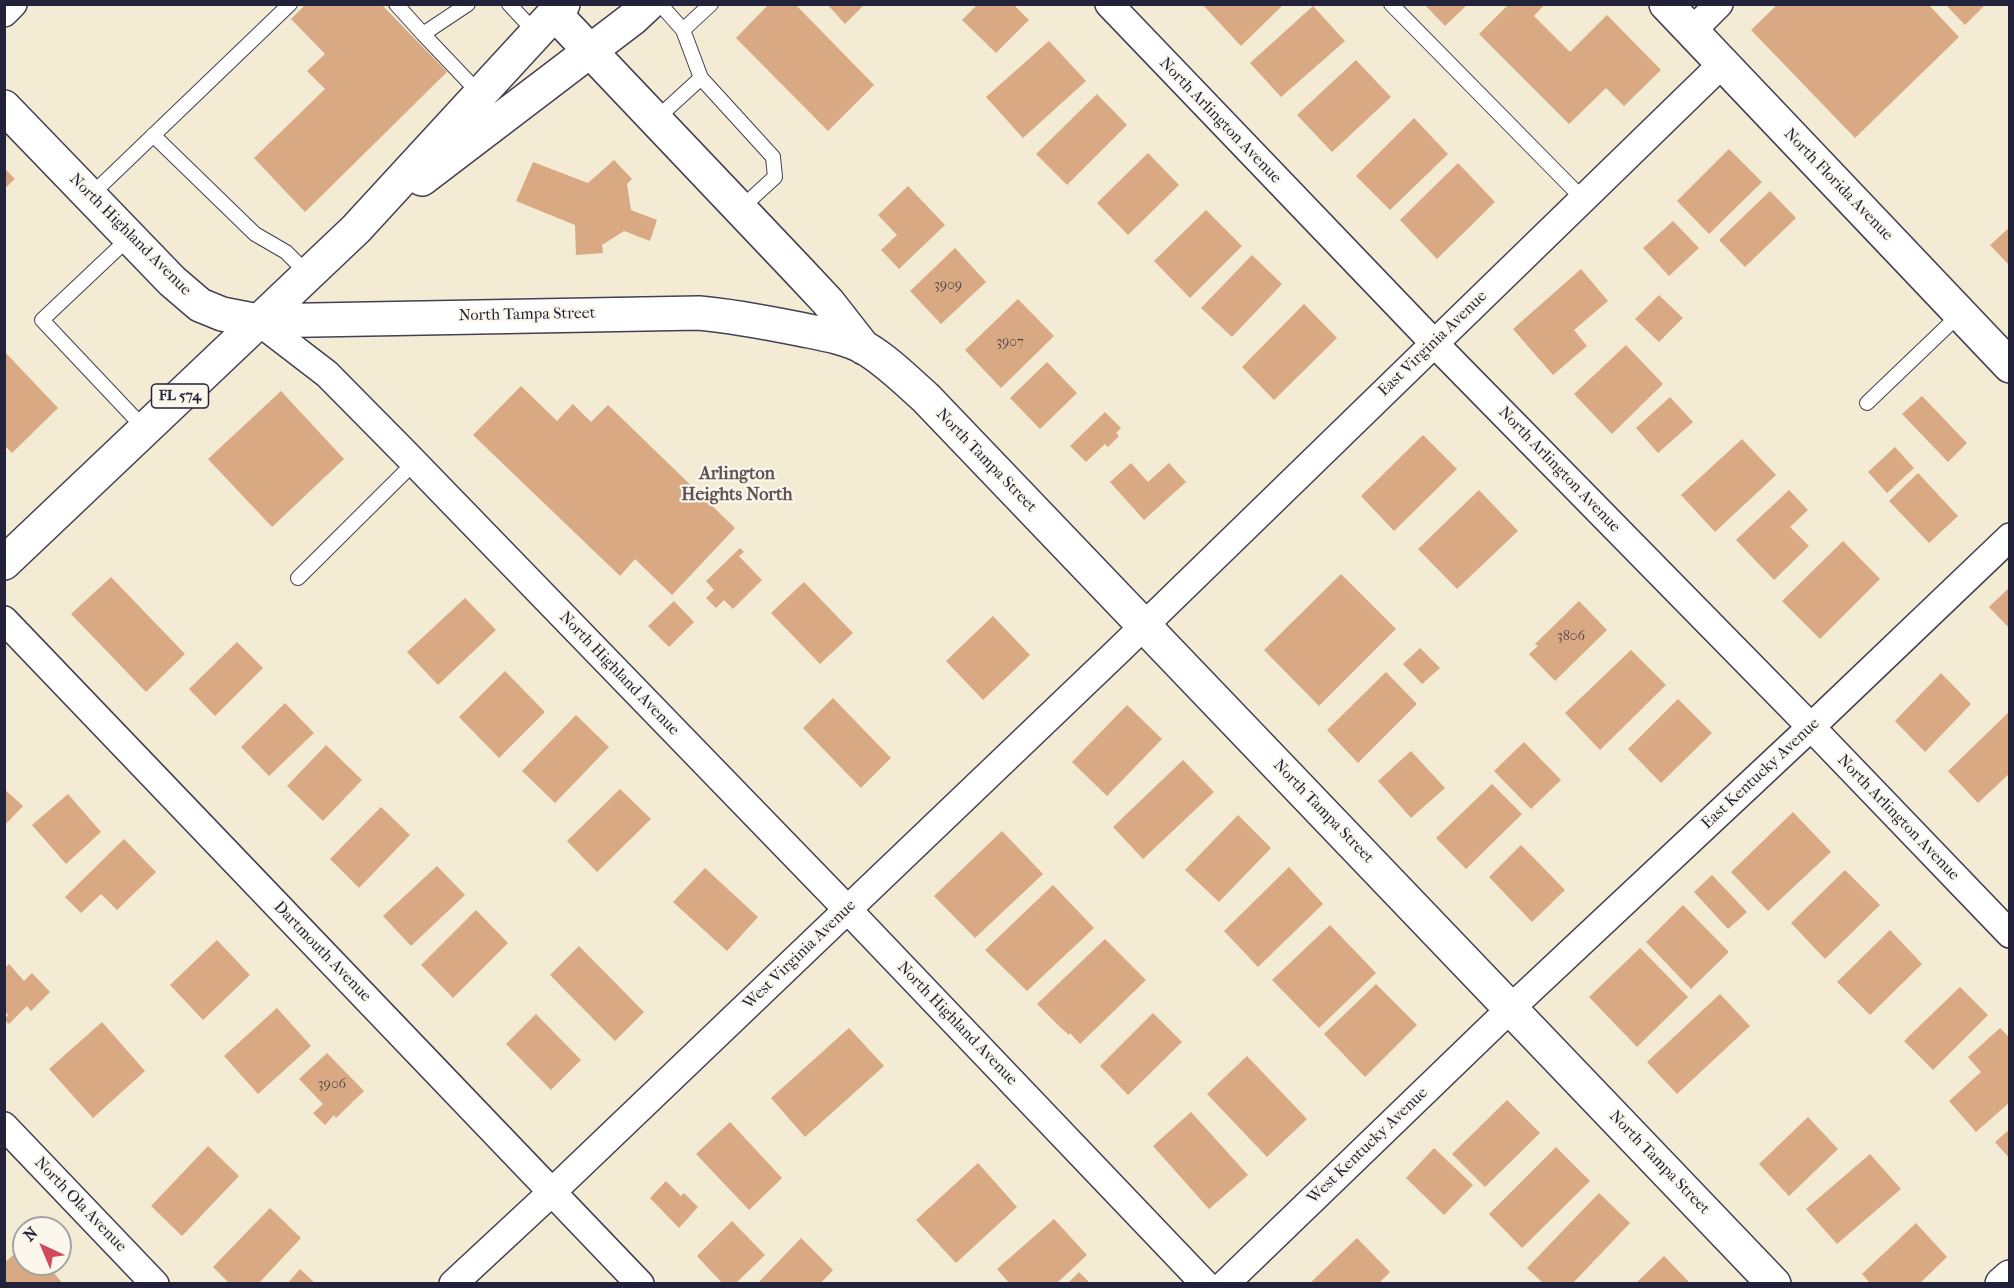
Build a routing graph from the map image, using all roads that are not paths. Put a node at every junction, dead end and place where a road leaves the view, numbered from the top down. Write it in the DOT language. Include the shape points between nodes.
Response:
graph roads {
  1 [pos="13,4"];
  2 [pos="290,4"];
  3 [pos="396,4"];
  4 [pos="468,4"];
  5 [pos="509,4"];
  6 [pos="648,4"];
  7 [pos="660,4"];
  8 [pos="711,4"];
  9 [pos="1109,4"];
  10 [pos="1392,4"];
  11 [pos="1665,4"];
  12 [pos="1719,4"];
  13 [pos="4,13"];
  14 [pos="551,17"];
  15 [pos="683,30"];
  16 [pos="1691,32"];
  17 [pos="423,34"];
  18 [pos="590,51"];
  19 [pos="1722,64"];
  20 [pos="701,78"];
  21 [pos="480,94"];
  22 [pos="4,107"];
  23 [pos="655,120"];
  24 [pos="153,135"];
  25 [pos="90,196"];
  26 [pos="1583,199"];
  27 [pos="740,209"];
  28 [pos="356,229"];
  29 [pos="130,237"];
  30 [pos="308,274"];
  31 [pos="1960,314"];
  32 [pos="258,321"];
  33 [pos="1434,343"];
  34 [pos="864,348"];
  35 [pos="2010,366"];
  36 [pos="1867,403"];
  37 [pos="145,429"];
  38 [pos="415,462"];
  39 [pos="2010,537"];
  40 [pos="4,563"];
  41 [pos="298,578"];
  42 [pos="4,620"];
  43 [pos="1145,625"];
  44 [pos="1811,727"];
  45 [pos="847,909"];
  46 [pos="2010,934"];
  47 [pos="1511,1008"];
  48 [pos="4,1126"];
  49 [pos="552,1192"];
  50 [pos="2010,1277"];
  51 [pos="155,1284"];
  52 [pos="453,1284"];
  53 [pos="640,1284"];
  54 [pos="1205,1284"];
  55 [pos="1225,1284"];
  56 [pos="1774,1284"];
  57 [pos="2002,1284"];
  1 -- 13 [label="street"];
  2 -- 24 [label="lane"];
  3 -- 17 [label="lane"];
  4 -- 17 [label="lane"];
  5 -- 14 [label="lane"];
  6 -- 18 [label="main road, FL 574"];
  7 -- 15 [label="lane"];
  8 -- 15 [label="lane"];
  9 -- 33 [label="street, North Arlington Avenue"];
  10 -- 26 [label="lane"];
  11 -- 16 [label="main road, North Florida Avenue"];
  12 -- 16 [label="street"];
  14 -- 18 [label="main road, North Tampa Street"];
  14 -- 21 [label="main road, FL 574"];
  15 -- 20 [label="lane"];
  16 -- 19 [label="main road, North Florida Avenue"];
  17 -- 21 [label="lane"];
  18 -- 23 [label="main road, North Tampa Street"];
  18 -- 28 [label="main road, FL 574"];
  19 -- 26 [label="street, East Virginia Avenue"];
  19 -- 31 [label="main road, North Florida Avenue"];
  20 -- 23 [label="lane"];
  20 -- 27 [label="lane" via="773,157 775,177"];
  21 -- 28 [label="main road, FL 574"];
  22 -- 25 [label="main road, North Highland Avenue"];
  23 -- 27 [label="main road, North Tampa Street"];
  24 -- 25 [label="lane"];
  24 -- 30 [label="lane" via="255,234 286,252"];
  25 -- 29 [label="main road, North Highland Avenue"];
  26 -- 33 [label="street, East Virginia Avenue"];
  27 -- 34 [label="main road, North Tampa Street" via="828,302"];
  28 -- 30 [label="main road, FL 574"];
  29 -- 32 [label="main road, North Highland Avenue" via="200,305"];
  29 -- 37 [label="lane" via="42,320"];
  30 -- 32 [label="main road, FL 574"];
  31 -- 35 [label="main road, North Florida Avenue"];
  31 -- 36 [label="lane"];
  32 -- 34 [label="main road, North Tampa Street" via="699,313 791,327"];
  32 -- 37 [label="main road, FL 574"];
  32 -- 38 [label="street, North Highland Avenue" via="327,374"];
  33 -- 43 [label="street, East Virginia Avenue"];
  33 -- 44 [label="street, North Arlington Avenue"];
  34 -- 43 [label="main road, North Tampa Street" via="926,398"];
  37 -- 40 [label="main road, FL 574"];
  38 -- 41 [label="lane"];
  38 -- 45 [label="street, North Highland Avenue"];
  39 -- 44 [label="street, East Kentucky Avenue"];
  42 -- 49 [label="street, Dartmouth Avenue"];
  43 -- 45 [label="street, West Virginia Avenue"];
  43 -- 47 [label="main road, North Tampa Street"];
  44 -- 46 [label="street, North Arlington Avenue"];
  44 -- 47 [label="street, East Kentucky Avenue"];
  45 -- 49 [label="street, West Virginia Avenue"];
  45 -- 54 [label="street, North Highland Avenue"];
  47 -- 55 [label="street, West Kentucky Avenue"];
  47 -- 56 [label="main road, North Tampa Street"];
  48 -- 51 [label="street, North Ola Avenue"];
  49 -- 52 [label="street, West Virginia Avenue"];
  49 -- 53 [label="street, Dartmouth Avenue"];
  50 -- 57 [label="main road"];
}
